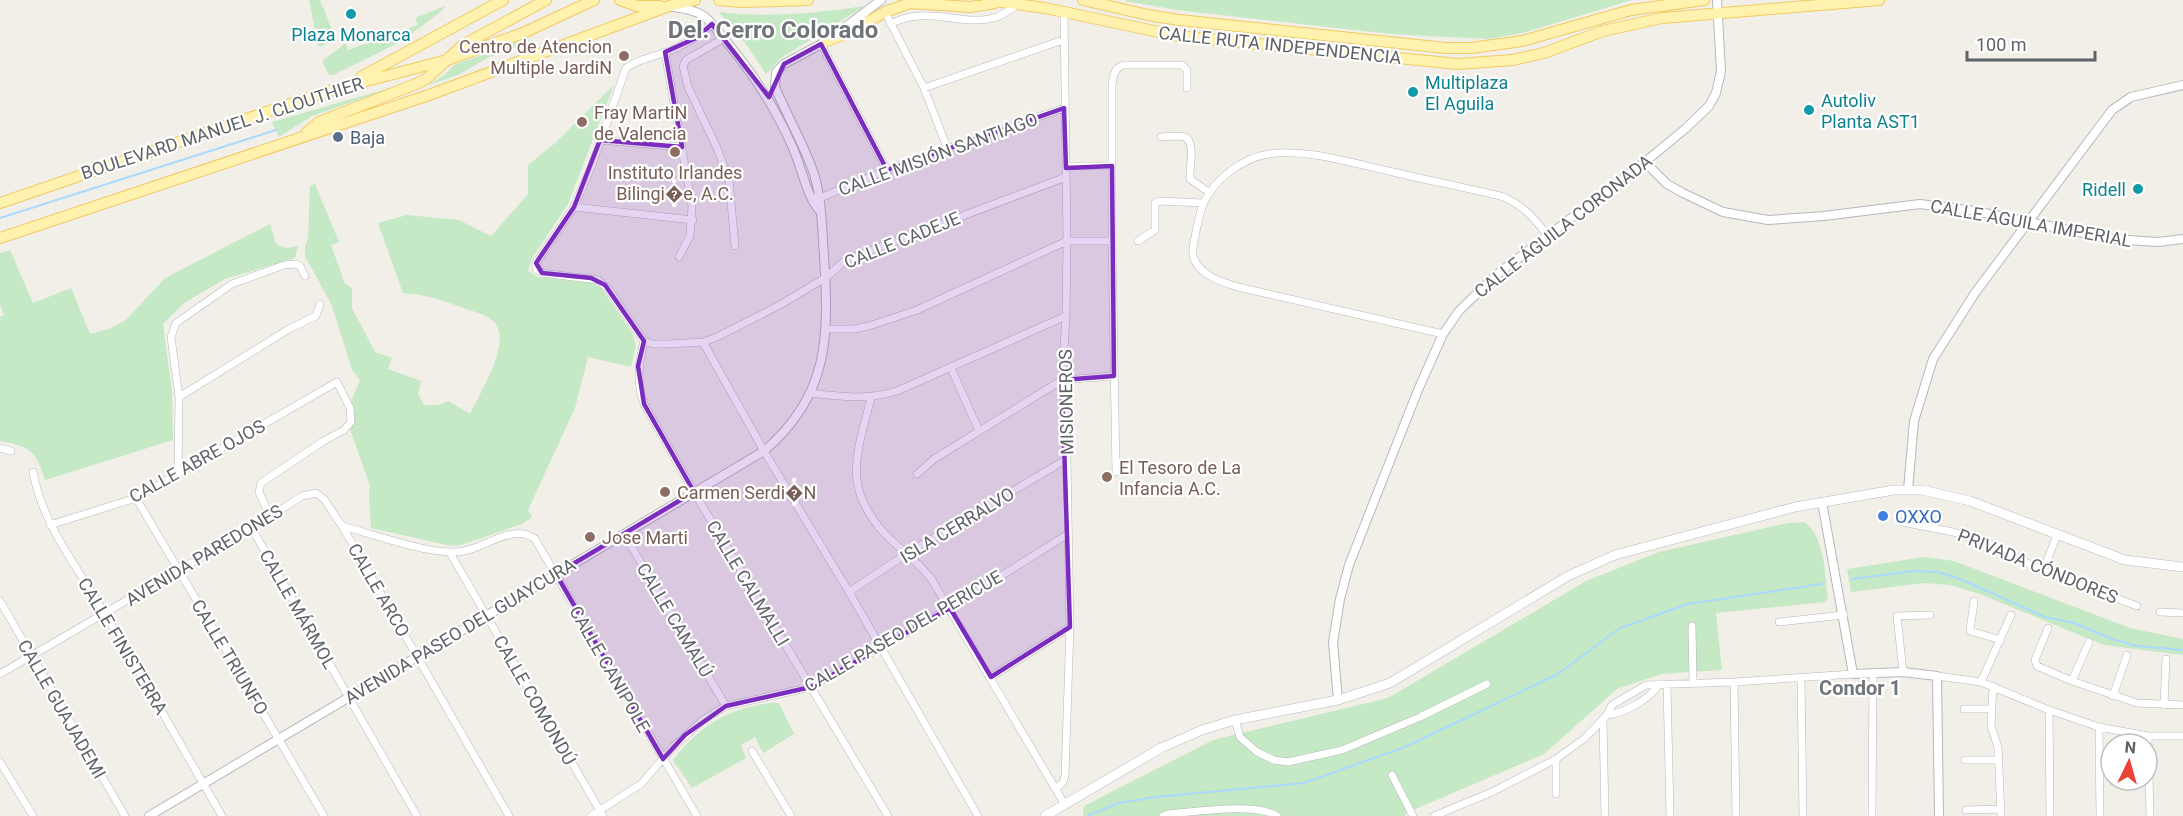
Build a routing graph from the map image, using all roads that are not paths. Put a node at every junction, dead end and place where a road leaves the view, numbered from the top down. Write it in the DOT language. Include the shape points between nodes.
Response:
graph roads {
  1 [pos="502,0"];
  2 [pos="546,0"];
  3 [pos="594,0"];
  4 [pos="620,0"];
  5 [pos="695,0"];
  6 [pos="719,0"];
  7 [pos="808,0"];
  8 [pos="881,0"];
  9 [pos="987,0"];
  10 [pos="1083,0"];
  11 [pos="1123,0"];
  12 [pos="1704,0"];
  13 [pos="1717,0"];
  14 [pos="1879,0"];
  15 [pos="1691,1"];
  16 [pos="1001,2"];
  17 [pos="1020,4"];
  18 [pos="669,6"];
  19 [pos="1103,6"];
  20 [pos="885,12"];
  21 [pos="1064,12"];
  22 [pos="1718,12"];
  23 [pos="712,24"];
  24 [pos="890,24"];
  25 [pos="1295,32"];
  26 [pos="724,38"];
  27 [pos="1063,40"];
  28 [pos="824,42"];
  29 [pos="665,52"];
  30 [pos="447,60"];
  31 [pos="348,85"];
  32 [pos="2183,85"];
  33 [pos="924,88"];
  34 [pos="1188,88"];
  35 [pos="1064,108"];
  36 [pos="302,136"];
  37 [pos="1161,137"];
  38 [pos="600,140"];
  39 [pos="682,147"];
  40 [pos="948,150"];
  41 [pos="1645,162"];
  42 [pos="1066,166"];
  43 [pos="1112,166"];
  44 [pos="887,170"];
  45 [pos="1066,177"];
  46 [pos="1210,193"];
  47 [pos="816,200"];
  48 [pos="0,203"];
  49 [pos="1203,203"];
  50 [pos="574,207"];
  51 [pos="693,220"];
  52 [pos="2029,223"];
  53 [pos="1548,236"];
  54 [pos="0,238"];
  55 [pos="2183,239"];
  56 [pos="1067,241"];
  57 [pos="1112,241"];
  58 [pos="1138,241"];
  59 [pos="735,246"];
  60 [pos="679,257"];
  61 [pos="305,276"];
  62 [pos="825,278"];
  63 [pos="320,304"];
  64 [pos="1066,316"];
  65 [pos="827,329"];
  66 [pos="1443,334"];
  67 [pos="644,341"];
  68 [pos="703,342"];
  69 [pos="951,368"];
  70 [pos="1114,376"];
  71 [pos="1062,380"];
  72 [pos="811,393"];
  73 [pos="179,397"];
  74 [pos="871,398"];
  75 [pos="979,431"];
  76 [pos="0,448"];
  77 [pos="11,451"];
  78 [pos="764,451"];
  79 [pos="1067,459"];
  80 [pos="33,472"];
  81 [pos="1116,472"];
  82 [pos="917,474"];
  83 [pos="178,475"];
  84 [pos="1908,490"];
  85 [pos="694,492"];
  86 [pos="316,493"];
  87 [pos="136,498"];
  88 [pos="1822,502"];
  89 [pos="270,517"];
  90 [pos="1902,522"];
  91 [pos="50,525"];
  92 [pos="342,526"];
  93 [pos="251,527"];
  94 [pos="624,534"];
  95 [pos="1068,534"];
  96 [pos="2057,535"];
  97 [pos="450,553"];
  98 [pos="908,553"];
  99 [pos="2183,567"];
  100 [pos="178,570"];
  101 [pos="2043,571"];
  102 [pos="556,574"];
  103 [pos="849,592"];
  104 [pos="1974,601"];
  105 [pos="0,602"];
  106 [pos="2137,606"];
  107 [pos="950,608"];
  108 [pos="2160,612"];
  109 [pos="2183,613"];
  110 [pos="105,614"];
  111 [pos="1844,615"];
  112 [pos="1930,615"];
  113 [pos="2011,615"];
  114 [pos="487,616"];
  115 [pos="1779,622"];
  116 [pos="1692,626"];
  117 [pos="1070,627"];
  118 [pos="2048,628"];
  119 [pos="2001,640"];
  120 [pos="2089,642"];
  121 [pos="880,647"];
  122 [pos="2127,655"];
  123 [pos="32,656"];
  124 [pos="417,657"];
  125 [pos="2166,659"];
  126 [pos="1903,672"];
  127 [pos="1873,673"];
  128 [pos="0,674"];
  129 [pos="1853,674"];
  130 [pos="1937,676"];
  131 [pos="991,677"];
  132 [pos="1801,678"];
  133 [pos="2072,681"];
  134 [pos="1734,682"];
  135 [pos="1981,682"];
  136 [pos="1693,683"];
  137 [pos="1487,684"];
  138 [pos="1663,685"];
  139 [pos="1993,686"];
  140 [pos="811,687"];
  141 [pos="2114,696"];
  142 [pos="349,697"];
  143 [pos="1338,700"];
  144 [pos="2164,705"];
  145 [pos="2183,705"];
  146 [pos="726,706"];
  147 [pos="1964,709"];
  148 [pos="1991,710"];
  149 [pos="2049,710"];
  150 [pos="1605,717"];
  151 [pos="1235,720"];
  152 [pos="2099,727"];
  153 [pos="2126,732"];
  154 [pos="2159,736"];
  155 [pos="2183,736"];
  156 [pos="280,739"];
  157 [pos="752,751"];
  158 [pos="663,759"];
  159 [pos="1556,759"];
  160 [pos="1965,760"];
  161 [pos="1999,760"];
  162 [pos="0,762"];
  163 [pos="1392,775"];
  164 [pos="203,783"];
  165 [pos="1056,789"];
  166 [pos="2149,792"];
  167 [pos="1557,794"];
  168 [pos="1065,805"];
  169 [pos="1966,810"];
  170 [pos="2001,812"];
  171 [pos="601,813"];
  172 [pos="1226,813"];
  173 [pos="33,816"];
  174 [pos="125,816"];
  175 [pos="149,816"];
  176 [pos="222,816"];
  177 [pos="324,816"];
  178 [pos="417,816"];
  179 [pos="509,816"];
  180 [pos="591,816"];
  181 [pos="697,816"];
  182 [pos="790,816"];
  183 [pos="888,816"];
  184 [pos="978,816"];
  185 [pos="1045,816"];
  186 [pos="1162,816"];
  187 [pos="1277,816"];
  188 [pos="1413,816"];
  189 [pos="1434,816"];
  190 [pos="1605,816"];
  191 [pos="1670,816"];
  192 [pos="1736,816"];
  193 [pos="1803,816"];
  194 [pos="1872,816"];
  195 [pos="1939,816"];
  196 [pos="2050,816"];
  197 [pos="2100,816"];
  198 [pos="2150,816"];
  1 -- 31 [label="main road"];
  2 -- 30 [label="main road, BOULEVARD MANUEL J. CLOUTHIER" via="470,41"];
  3 -- 30 [label="main road, BOULEVARD MANUEL J. CLOUTHIER" via="523,33"];
  4 -- 18 [label="main road, BOULEVARD MANUEL J. CLOUTHIER" via="637,6"];
  5 -- 18 [label="main road, BOULEVARD MANUEL J. CLOUTHIER"];
  6 -- 7 [label="main road"];
  8 -- 28 [label="street, AVENIDA PASEO DEL GUAYCURA"];
  9 -- 16 [label="main road"];
  10 -- 19 [label="main road, CALLE RUTA INDEPENDENCIA"];
  11 -- 19 [label="main road"];
  12 -- 15 [label="main road, CALLE RUTA INDEPENDENCIA"];
  13 -- 22 [label="street, CALLE ÁGUILA CORONADA"];
  14 -- 22 [label="main road, CALLE RUTA INDEPENDENCIA"];
  15 -- 25 [label="main road, CALLE RUTA INDEPENDENCIA" via="1631,10 1493,46 1446,48"];
  16 -- 17 [label="main road, CALLE RUTA INDEPENDENCIA"];
  16 -- 20 [label="main road" via="970,7 910,3"];
  17 -- 21 [label="main road, CALLE RUTA INDEPENDENCIA"];
  17 -- 24 [label="street" via="988,19 920,15"];
  18 -- 23 [label="street, AVENIDA PASEO DEL GUAYCURA" via="696,12"];
  18 -- 36 [label="main road, BOULEVARD MANUEL J. CLOUTHIER" via="450,88"];
  19 -- 25 [label="main road, CALLE RUTA INDEPENDENCIA" via="1179,20"];
  20 -- 24 [label="street"];
  20 -- 28 [label="main road"];
  21 -- 22 [label="main road, CALLE RUTA INDEPENDENCIA" via="1178,36 1458,64 1512,60 1632,24"];
  21 -- 25 [label="main road" via="1073,8 1151,27 1205,34"];
  21 -- 27 [label="street, MISIONEROS"];
  22 -- 41 [label="street, CALLE ÁGUILA CORONADA" via="1721,71 1716,93 1709,106"];
  23 -- 26 [label="street, AVENIDA PASEO DEL GUAYCURA"];
  23 -- 29 [label="street" via="696,38"];
  24 -- 33 [label="street"];
  26 -- 47 [label="street, AVENIDA PASEO DEL GUAYCURA" via="763,89"];
  26 -- 59 [label="street" via="686,60 683,66 688,87 729,180"];
  27 -- 33 [label="street"];
  27 -- 35 [label="street, MISIONEROS"];
  28 -- 44 [label="street"];
  28 -- 47 [label="street, AVENIDA PASEO DEL GUAYCURA" via="784,64 774,78 814,174"];
  29 -- 38 [label="street" via="626,68"];
  29 -- 39 [label="street"];
  30 -- 31 [label="main road, BOULEVARD MANUEL J. CLOUTHIER"];
  30 -- 36 [label="main road, BOULEVARD MANUEL J. CLOUTHIER" via="426,79 319,122"];
  31 -- 48 [label="main road, BOULEVARD MANUEL J. CLOUTHIER"];
  32 -- 52 [label="street" via="2131,97 2112,110"];
  33 -- 40 [label="street"];
  34 -- 43 [label="street" via="1187,70 1182,66 1118,66 1112,84"];
  35 -- 40 [label="street, CALLE MISIÓN SANTIAGO"];
  35 -- 42 [label="street, MISIONEROS"];
  36 -- 54 [label="main road, BOULEVARD MANUEL J. CLOUTHIER"];
  37 -- 46 [label="street" via="1190,141 1190,179"];
  38 -- 39 [label="street"];
  38 -- 50 [label="street"];
  39 -- 51 [label="street"];
  40 -- 44 [label="street, CALLE MISIÓN SANTIAGO"];
  41 -- 52 [label="street, CALLE ÁGUILA IMPERIAL" via="1667,184 1723,212 1768,220 1920,204"];
  41 -- 53 [label="street, CALLE ÁGUILA CORONADA"];
  42 -- 43 [label="street"];
  42 -- 45 [label="street, MISIONEROS"];
  43 -- 57 [label="street"];
  44 -- 47 [label="street, CALLE MISIÓN SANTIAGO"];
  45 -- 56 [label="street, MISIONEROS"];
  45 -- 62 [label="street, CALLE CADEJE" via="846,260"];
  46 -- 49 [label="street"];
  46 -- 53 [label="street" via="1218,182 1250,160 1266,154 1305,154 1504,197 1529,213"];
  47 -- 62 [label="street, AVENIDA PASEO DEL GUAYCURA"];
  49 -- 58 [label="street" via="1155,203 1155,230"];
  49 -- 66 [label="street" via="1192,249 1194,261 1213,278"];
  50 -- 51 [label="street"];
  50 -- 67 [label="street" via="540,255 536,268 546,274 598,280"];
  51 -- 60 [label="street"];
  52 -- 55 [label="street, CALLE ÁGUILA IMPERIAL" via="2113,239"];
  52 -- 84 [label="street" via="1975,293 1933,359 1914,421"];
  53 -- 66 [label="street, CALLE ÁGUILA CORONADA" via="1478,291"];
  56 -- 57 [label="street"];
  56 -- 64 [label="street, MISIONEROS"];
  56 -- 65 [label="street" via="917,310 854,329"];
  57 -- 70 [label="street"];
  61 -- 73 [label="street" via="300,266 284,265 232,284 176,323 171,338"];
  62 -- 65 [label="street, AVENIDA PASEO DEL GUAYCURA"];
  62 -- 68 [label="street, CALLE CADEJE" via="780,305"];
  63 -- 73 [label="street" via="316,316"];
  64 -- 69 [label="street"];
  64 -- 71 [label="street, MISIONEROS"];
  65 -- 72 [label="street, AVENIDA PASEO DEL GUAYCURA"];
  66 -- 143 [label="street, CALLE ÁGUILA CORONADA" via="1349,565 1334,642"];
  67 -- 68 [label="street, CALLE CADEJE"];
  67 -- 85 [label="street, CALLE CALMALLI" via="638,366 640,392"];
  68 -- 78 [label="street"];
  69 -- 74 [label="street"];
  69 -- 75 [label="street"];
  70 -- 71 [label="street"];
  70 -- 81 [label="street"];
  71 -- 75 [label="street"];
  71 -- 79 [label="street, MISIONEROS"];
  72 -- 74 [label="street"];
  72 -- 78 [label="street, AVENIDA PASEO DEL GUAYCURA" via="787,430"];
  73 -- 83 [label="street"];
  74 -- 98 [label="street" via="855,477 874,520"];
  75 -- 82 [label="street"];
  76 -- 77 [label="street"];
  78 -- 85 [label="street, AVENIDA PASEO DEL GUAYCURA"];
  78 -- 103 [label="street"];
  79 -- 95 [label="street, MISIONEROS"];
  79 -- 98 [label="street, ISLA CERRALVO"];
  80 -- 91 [label="street, CALLE FINISTERRA"];
  83 -- 87 [label="street, CALLE ABRE OJOS"];
  83 -- 89 [label="street, CALLE ABRE OJOS" via="338,382 350,408 349,426 261,483 260,492"];
  84 -- 88 [label="main road"];
  84 -- 96 [label="main road" via="1947,494"];
  85 -- 94 [label="street, AVENIDA PASEO DEL GUAYCURA"];
  85 -- 140 [label="street, CALLE CALMALLI"];
  86 -- 89 [label="street, AVENIDA PAREDONES" via="302,496"];
  86 -- 92 [label="street, CALLE ARCO"];
  87 -- 91 [label="street, CALLE ABRE OJOS"];
  87 -- 100 [label="street, CALLE TRIUNFO"];
  88 -- 111 [label="street"];
  88 -- 143 [label="main road" via="1615,555 1568,576 1390,683"];
  89 -- 93 [label="street, AVENIDA PAREDONES"];
  90 -- 101 [label="street, PRIVADA CÓNDORES" via="1989,544"];
  91 -- 110 [label="street, CALLE FINISTERRA"];
  92 -- 97 [label="street, CALLE CANIPOLE"];
  92 -- 124 [label="street, CALLE ARCO"];
  93 -- 100 [label="street, AVENIDA PAREDONES"];
  93 -- 142 [label="street, CALLE MÁRMOL"];
  94 -- 102 [label="street, AVENIDA PASEO DEL GUAYCURA"];
  94 -- 146 [label="street, CALLE CAMALÚ"];
  95 -- 107 [label="street, CALLE PASEO DEL PERICUE"];
  95 -- 117 [label="street, MISIONEROS"];
  96 -- 99 [label="main road" via="2125,560"];
  96 -- 101 [label="street"];
  97 -- 102 [label="street, CALLE CANIPOLE" via="512,534 530,535"];
  97 -- 114 [label="street, CALLE COMONDÚ"];
  98 -- 103 [label="street, ISLA CERRALVO"];
  98 -- 107 [label="street"];
  100 -- 110 [label="street, AVENIDA PAREDONES"];
  100 -- 156 [label="street, CALLE TRIUNFO"];
  101 -- 106 [label="street, PRIVADA CÓNDORES"];
  102 -- 114 [label="street, AVENIDA PASEO DEL GUAYCURA"];
  102 -- 158 [label="street, CALLE CANIPOLE"];
  103 -- 121 [label="street"];
  104 -- 119 [label="street" via="1970,631"];
  105 -- 123 [label="street, CALLE GUAJADEMI"];
  107 -- 121 [label="street, CALLE PASEO DEL PERICUE"];
  107 -- 131 [label="street"];
  108 -- 109 [label="street"];
  110 -- 123 [label="street, AVENIDA PAREDONES"];
  110 -- 164 [label="street, CALLE FINISTERRA"];
  111 -- 115 [label="street"];
  111 -- 129 [label="street"];
  112 -- 126 [label="street" via="1897,616"];
  113 -- 119 [label="street"];
  114 -- 124 [label="street, AVENIDA PASEO DEL GUAYCURA"];
  114 -- 171 [label="street, CALLE COMONDÚ"];
  116 -- 136 [label="street"];
  117 -- 131 [label="street"];
  117 -- 165 [label="street, MISIONEROS" via="1065,776"];
  118 -- 133 [label="street" via="2037,666"];
  119 -- 135 [label="street"];
  120 -- 133 [label="street"];
  121 -- 140 [label="street, CALLE PASEO DEL PERICUE"];
  121 -- 184 [label="street"];
  122 -- 141 [label="street"];
  123 -- 128 [label="street, AVENIDA PAREDONES"];
  123 -- 174 [label="street, CALLE GUAJADEMI"];
  124 -- 142 [label="street, AVENIDA PASEO DEL GUAYCURA"];
  124 -- 179 [label="street, CALLE ARCO"];
  125 -- 144 [label="street"];
  126 -- 127 [label="street"];
  126 -- 130 [label="street"];
  127 -- 129 [label="street"];
  127 -- 194 [label="street"];
  129 -- 132 [label="street"];
  130 -- 135 [label="street"];
  130 -- 195 [label="street"];
  131 -- 165 [label="street"];
  132 -- 134 [label="street"];
  132 -- 193 [label="street"];
  133 -- 141 [label="street"];
  134 -- 136 [label="street"];
  134 -- 192 [label="street"];
  135 -- 139 [label="street"];
  136 -- 138 [label="street"];
  137 -- 151 [label="street" via="1342,750 1288,762 1257,752 1240,737"];
  138 -- 150 [label="street" via="1618,714"];
  138 -- 150 [label="street" via="1646,686 1620,699"];
  138 -- 191 [label="street"];
  139 -- 148 [label="street"];
  139 -- 149 [label="street"];
  140 -- 146 [label="street, CALLE PASEO DEL PERICUE"];
  140 -- 183 [label="street, CALLE CALMALLI"];
  141 -- 144 [label="street"];
  142 -- 156 [label="street, AVENIDA PASEO DEL GUAYCURA"];
  142 -- 178 [label="street, CALLE MÁRMOL"];
  143 -- 151 [label="main road"];
  144 -- 145 [label="street"];
  146 -- 158 [label="street, CALLE PASEO DEL PERICUE" via="694,727"];
  147 -- 148 [label="street"];
  148 -- 161 [label="street"];
  149 -- 152 [label="street"];
  149 -- 196 [label="street"];
  150 -- 159 [label="street"];
  150 -- 190 [label="street"];
  151 -- 168 [label="main road" via="1161,748"];
  152 -- 153 [label="street"];
  152 -- 197 [label="street"];
  154 -- 155 [label="street"];
  156 -- 164 [label="street, AVENIDA PASEO DEL GUAYCURA"];
  156 -- 177 [label="street, CALLE TRIUNFO"];
  157 -- 182 [label="street"];
  158 -- 171 [label="street, CALLE PASEO DEL PERICUE" via="641,784"];
  158 -- 181 [label="street, CALLE CANIPOLE"];
  159 -- 167 [label="street"];
  159 -- 189 [label="street"];
  160 -- 161 [label="street"];
  161 -- 170 [label="street"];
  162 -- 173 [label="street"];
  163 -- 188 [label="street"];
  164 -- 175 [label="street, AVENIDA PASEO DEL GUAYCURA"];
  164 -- 176 [label="street, CALLE FINISTERRA"];
  165 -- 168 [label="street"];
  166 -- 198 [label="street"];
  168 -- 185 [label="main road"];
  169 -- 170 [label="street"];
  171 -- 180 [label="street, CALLE PASEO DEL PERICUE"];
  172 -- 186 [label="street"];
  172 -- 187 [label="street" via="1250,809"];
}
